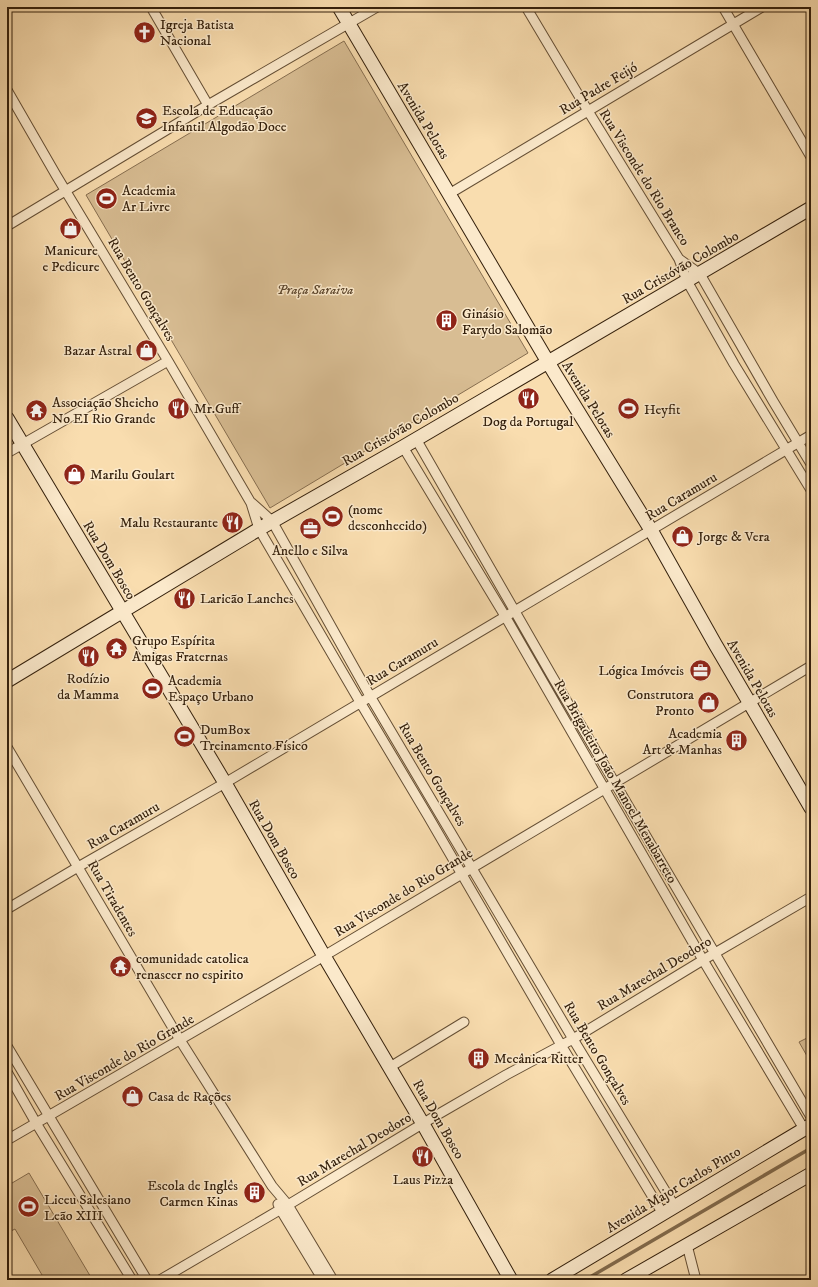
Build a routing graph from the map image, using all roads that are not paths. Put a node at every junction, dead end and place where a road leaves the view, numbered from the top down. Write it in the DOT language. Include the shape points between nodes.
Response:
graph roads {
  1 [pos="151,7"];
  2 [pos="339,7"];
  3 [pos="377,7"];
  4 [pos="526,7"];
  5 [pos="723,7"];
  6 [pos="762,7"];
  7 [pos="349,24"];
  8 [pos="732,24"];
  9 [pos="7,90"];
  10 [pos="208,105"];
  11 [pos="588,111"];
  12 [pos="811,158"];
  13 [pos="66,190"];
  14 [pos="449,194"];
  15 [pos="811,208"];
  16 [pos="7,226"];
  17 [pos="679,259"];
  18 [pos="700,274"];
  19 [pos="687,281"];
  20 [pos="748,356"];
  21 [pos="168,360"];
  22 [pos="548,362"];
  23 [pos="734,364"];
  24 [pos="773,401"];
  25 [pos="760,409"];
  26 [pos="7,418"];
  27 [pos="811,435"];
  28 [pos="416,439"];
  29 [pos="798,442"];
  30 [pos="23,444"];
  31 [pos="403,447"];
  32 [pos="786,450"];
  33 [pos="7,453"];
  34 [pos="811,464"];
  35 [pos="811,490"];
  36 [pos="251,503"];
  37 [pos="272,521"];
  38 [pos="259,529"];
  39 [pos="651,530"];
  40 [pos="486,559"];
  41 [pos="474,566"];
  42 [pos="515,610"];
  43 [pos="122,612"];
  44 [pos="504,616"];
  45 [pos="811,666"];
  46 [pos="552,676"];
  47 [pos="7,681"];
  48 [pos="542,682"];
  49 [pos="370,696"];
  50 [pos="360,702"];
  51 [pos="749,703"];
  52 [pos="7,747"];
  53 [pos="224,783"];
  54 [pos="615,783"];
  55 [pos="606,789"];
  56 [pos="811,808"];
  57 [pos="438,810"];
  58 [pos="428,816"];
  59 [pos="78,867"];
  60 [pos="472,867"];
  61 [pos="461,874"];
  62 [pos="811,897"];
  63 [pos="7,909"];
  64 [pos="715,953"];
  65 [pos="324,956"];
  66 [pos="704,960"];
  67 [pos="540,984"];
  68 [pos="530,990"];
  69 [pos="464,1022"];
  70 [pos="572,1039"];
  71 [pos="180,1040"];
  72 [pos="561,1045"];
  73 [pos="7,1046"];
  74 [pos="390,1067"];
  75 [pos="7,1072"];
  76 [pos="49,1116"];
  77 [pos="811,1117"];
  78 [pos="36,1123"];
  79 [pos="423,1124"];
  80 [pos="808,1127"];
  81 [pos="7,1140"];
  82 [pos="811,1174"];
  83 [pos="284,1207"];
  84 [pos="675,1207"];
  85 [pos="662,1214"];
  86 [pos="687,1245"];
  87 [pos="327,1278"];
  88 [pos="132,1280"];
  89 [pos="147,1280"];
  90 [pos="160,1280"];
  91 [pos="511,1280"];
  92 [pos="552,1280"];
  93 [pos="626,1280"];
  94 [pos="696,1280"];
  1 -- 10 [label="street"];
  2 -- 7 [label="street, Avenida Pelotas"];
  3 -- 7 [label="street"];
  4 -- 11 [label="street, Rua Visconde do Rio Branco"];
  5 -- 8 [label="street"];
  6 -- 8 [label="street, Rua Padre Feijó"];
  7 -- 10 [label="street"];
  7 -- 14 [label="street, Avenida Pelotas"];
  8 -- 11 [label="street, Rua Padre Feijó"];
  8 -- 12 [label="street"];
  9 -- 13 [label="street, Rua Bento Gonçalves"];
  10 -- 13 [label="street"];
  11 -- 14 [label="street, Rua Padre Feijó"];
  11 -- 17 [label="street, Rua Visconde do Rio Branco"];
  13 -- 16 [label="street"];
  13 -- 21 [label="street, Rua Bento Gonçalves"];
  14 -- 22 [label="street, Avenida Pelotas"];
  15 -- 18 [label="street, Rua Cristóvão Colombo"];
  17 -- 18 [label="street, Rua Visconde do Rio Branco"];
  17 -- 19 [label="street, Rua Visconde do Rio Branco"];
  18 -- 19 [label="street, Rua Cristóvão Colombo"];
  18 -- 20 [label="street, Rua Visconde do Rio Branco"];
  19 -- 22 [label="street, Rua Cristóvão Colombo"];
  19 -- 23 [label="street, Rua Visconde do Rio Branco"];
  20 -- 23 [label="street"];
  20 -- 24 [label="street, Rua Visconde do Rio Branco"];
  21 -- 30 [label="street"];
  21 -- 36 [label="street, Rua Bento Gonçalves"];
  22 -- 28 [label="street, Rua Cristóvão Colombo"];
  22 -- 39 [label="street, Avenida Pelotas"];
  23 -- 25 [label="street, Rua Visconde do Rio Branco"];
  24 -- 25 [label="street"];
  24 -- 29 [label="street, Rua Visconde do Rio Branco"];
  25 -- 32 [label="street, Rua Visconde do Rio Branco"];
  26 -- 30 [label="street, Rua Dom Bosco"];
  27 -- 29 [label="street, Rua Caramuru"];
  28 -- 31 [label="street, Rua Cristóvão Colombo"];
  28 -- 40 [label="street, Rua Brigadeiro João Manoel Menabarreto"];
  29 -- 32 [label="street, Rua Caramuru"];
  29 -- 34 [label="street, Rua Visconde do Rio Branco"];
  30 -- 33 [label="street"];
  30 -- 43 [label="street, Rua Dom Bosco"];
  31 -- 37 [label="street, Rua Cristóvão Colombo"];
  31 -- 41 [label="street, Rua Brigadeiro João Manoel Menabarreto"];
  32 -- 35 [label="street, Rua Visconde do Rio Branco"];
  32 -- 39 [label="street, Rua Caramuru"];
  36 -- 37 [label="street, Rua Bento Gonçalves"];
  36 -- 38 [label="street, Rua Bento Gonçalves"];
  37 -- 38 [label="street, Rua Cristóvão Colombo"];
  37 -- 49 [label="street, Rua Bento Gonçalves"];
  38 -- 43 [label="street, Rua Cristóvão Colombo"];
  38 -- 50 [label="street, Rua Bento Gonçalves"];
  39 -- 42 [label="street, Rua Caramuru"];
  39 -- 51 [label="street, Avenida Pelotas"];
  40 -- 41 [label="street"];
  40 -- 42 [label="street, Rua Brigadeiro João Manoel Menabarreto"];
  41 -- 44 [label="street, Rua Brigadeiro João Manoel Menabarreto"];
  42 -- 44 [label="street, Rua Caramuru"];
  42 -- 46 [label="street, Rua Brigadeiro João Manoel Menabarreto"];
  43 -- 47 [label="street, Rua Cristóvão Colombo"];
  43 -- 53 [label="street, Rua Dom Bosco"];
  44 -- 48 [label="street, Rua Brigadeiro João Manoel Menabarreto"];
  44 -- 49 [label="street, Rua Caramuru"];
  45 -- 51 [label="street, Rua Visconde do Rio Grande"];
  46 -- 48 [label="street"];
  46 -- 54 [label="street, Rua Brigadeiro João Manoel Menabarreto"];
  48 -- 55 [label="street, Rua Brigadeiro João Manoel Menabarreto"];
  49 -- 50 [label="street, Rua Caramuru"];
  49 -- 57 [label="street, Rua Bento Gonçalves"];
  50 -- 53 [label="street, Rua Caramuru"];
  50 -- 58 [label="street, Rua Bento Gonçalves"];
  51 -- 54 [label="street, Rua Visconde do Rio Grande"];
  51 -- 56 [label="street, Avenida Pelotas"];
  52 -- 59 [label="street, Rua Tiradentes"];
  53 -- 59 [label="street, Rua Caramuru"];
  53 -- 65 [label="street, Rua Dom Bosco"];
  54 -- 55 [label="street, Rua Visconde do Rio Grande"];
  54 -- 64 [label="street, Rua Brigadeiro João Manoel Menabarreto"];
  55 -- 60 [label="street, Rua Visconde do Rio Grande"];
  55 -- 66 [label="street, Rua Brigadeiro João Manoel Menabarreto"];
  57 -- 58 [label="street"];
  57 -- 60 [label="street, Rua Bento Gonçalves"];
  58 -- 61 [label="street, Rua Bento Gonçalves"];
  59 -- 63 [label="street, Rua Caramuru"];
  59 -- 71 [label="street, Rua Tiradentes"];
  60 -- 61 [label="street, Rua Visconde do Rio Grande"];
  60 -- 67 [label="street, Rua Bento Gonçalves"];
  61 -- 65 [label="street, Rua Visconde do Rio Grande"];
  61 -- 68 [label="street, Rua Bento Gonçalves"];
  62 -- 64 [label="street, Rua Marechal Deodoro"];
  64 -- 66 [label="street, Rua Marechal Deodoro"];
  64 -- 77 [label="street, Rua Brigadeiro João Manoel Menabarreto"];
  65 -- 71 [label="street, Rua Visconde do Rio Grande"];
  65 -- 74 [label="street, Rua Dom Bosco"];
  66 -- 70 [label="street, Rua Marechal Deodoro"];
  66 -- 80 [label="street, Rua Brigadeiro João Manoel Menabarreto"];
  67 -- 68 [label="street"];
  67 -- 70 [label="street, Rua Bento Gonçalves"];
  68 -- 72 [label="street, Rua Bento Gonçalves"];
  69 -- 74 [label="street"];
  70 -- 72 [label="street, Rua Marechal Deodoro"];
  70 -- 84 [label="street, Rua Bento Gonçalves"];
  71 -- 76 [label="street, Rua Visconde do Rio Grande"];
  71 -- 83 [label="street, Rua Tiradentes"];
  72 -- 79 [label="street, Rua Marechal Deodoro"];
  72 -- 85 [label="street, Rua Bento Gonçalves"];
  73 -- 76 [label="street"];
  74 -- 79 [label="street, Rua Dom Bosco"];
  75 -- 78 [label="street"];
  76 -- 78 [label="street, Rua Visconde do Rio Grande"];
  76 -- 89 [label="street"];
  78 -- 81 [label="street, Rua Visconde do Rio Grande"];
  78 -- 88 [label="street"];
  79 -- 83 [label="street, Rua Marechal Deodoro"];
  79 -- 91 [label="street, Rua Dom Bosco"];
  80 -- 84 [label="street, Avenida Major Carlos Pinto"];
  82 -- 86 [label="street"];
  83 -- 87 [label="street, Rua Tiradentes"];
  83 -- 90 [label="street, Rua Marechal Deodoro"];
  84 -- 85 [label="street, Avenida Major Carlos Pinto"];
  85 -- 92 [label="street, Avenida Major Carlos Pinto"];
  86 -- 93 [label="street"];
  86 -- 94 [label="street"];
}
